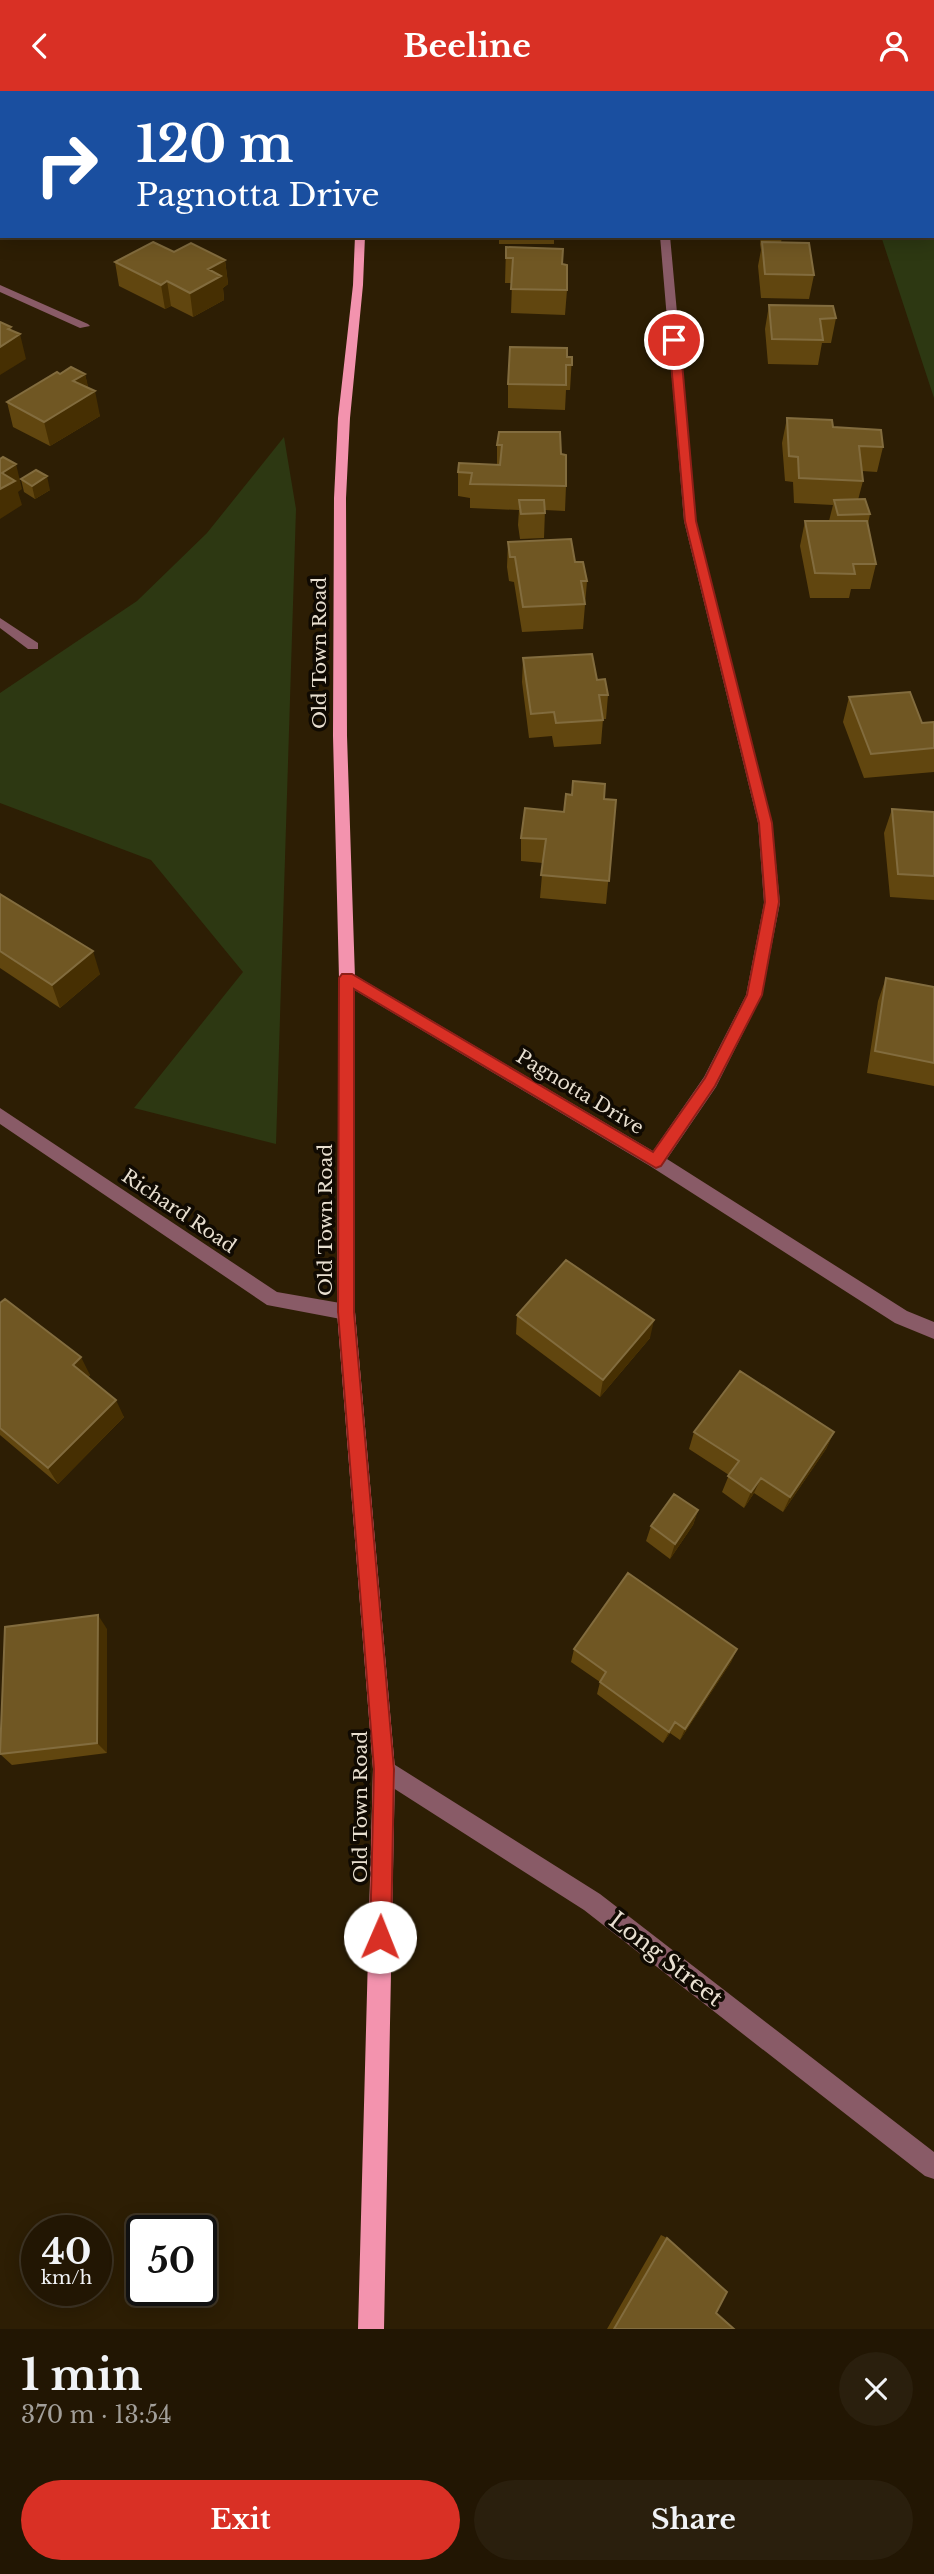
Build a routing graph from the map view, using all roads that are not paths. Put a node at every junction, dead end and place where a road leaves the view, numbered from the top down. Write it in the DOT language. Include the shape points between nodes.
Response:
graph roads {
  1 [pos="360,238"];
  2 [pos="666,238"];
  3 [pos="0,288"];
  4 [pos="84,326"];
  5 [pos="0,622"];
  6 [pos="33,646"];
  7 [pos="347,978"];
  8 [pos="0,1115"];
  9 [pos="656,1161"];
  10 [pos="346,1312"];
  11 [pos="934,1331"];
  12 [pos="384,1769"];
  13 [pos="934,2167"];
  14 [pos="372,2329"];
  1 -- 7 [label="main road, Old Town Road" via="340,498"];
  2 -- 9 [label="street" via="690,521 765,823 772,902 754,995 710,1082"];
  3 -- 4 [label="street"];
  5 -- 6 [label="street"];
  7 -- 9 [label="street, Pagnotta Drive"];
  7 -- 10 [label="main road, Old Town Road"];
  8 -- 10 [label="street, Richard Road" via="273,1299"];
  9 -- 11 [label="street, Pagnotta Drive" via="901,1317"];
  10 -- 12 [label="main road, Old Town Road"];
  12 -- 13 [label="street, Long Street" via="592,1902"];
  12 -- 14 [label="main road, Old Town Road"];
}
